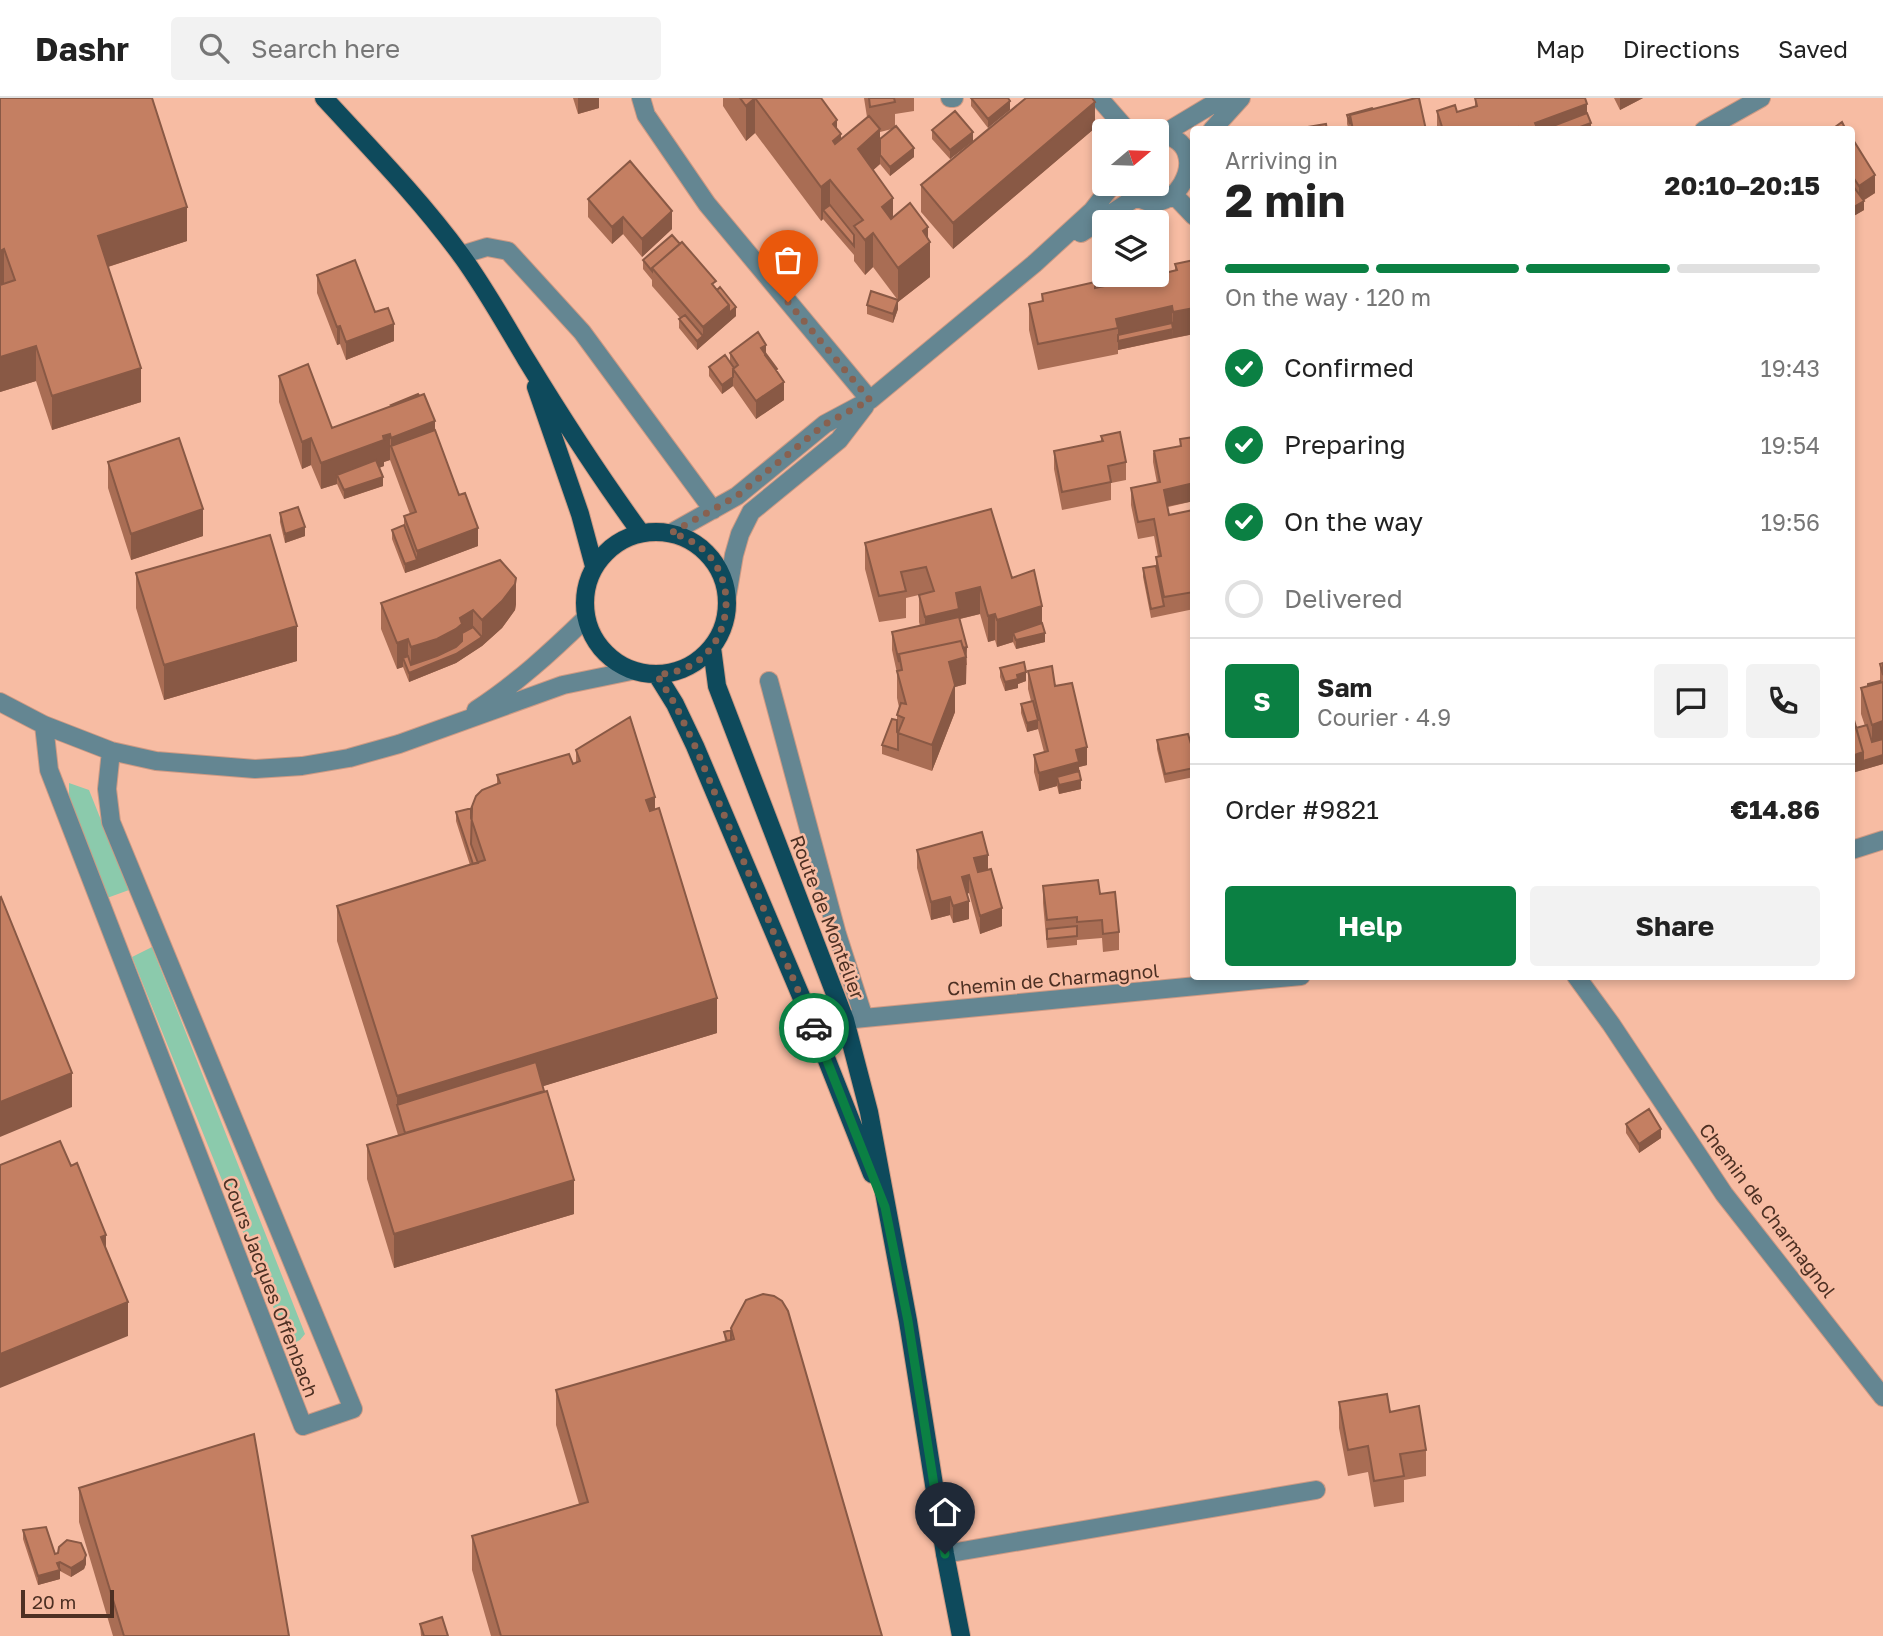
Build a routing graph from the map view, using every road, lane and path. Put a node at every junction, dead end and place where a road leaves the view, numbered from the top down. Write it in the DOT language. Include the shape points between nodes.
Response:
graph roads {
  1 [pos="324,98"];
  2 [pos="641,98"];
  3 [pos="1100,98"];
  4 [pos="1223,98"];
  5 [pos="1241,98"];
  6 [pos="1761,98"];
  7 [pos="1118,119"];
  8 [pos="1216,126"];
  9 [pos="1711,126"];
  10 [pos="1169,129"];
  11 [pos="1169,139"];
  12 [pos="1190,156"];
  13 [pos="1174,195"];
  14 [pos="1104,196"];
  15 [pos="1124,196"];
  16 [pos="1145,196"];
  17 [pos="1190,212"];
  18 [pos="461,255"];
  19 [pos="1034,264"];
  20 [pos="527,360"];
  21 [pos="870,400"];
  22 [pos="713,510"];
  23 [pos="642,533"];
  24 [pos="671,533"];
  25 [pos="594,566"];
  26 [pos="727,596"];
  27 [pos="586,618"];
  28 [pos="712,648"];
  29 [pos="631,671"];
  30 [pos="657,675"];
  31 [pos="769,681"];
  32 [pos="0,702"];
  33 [pos="454,724"];
  34 [pos="44,725"];
  35 [pos="111,751"];
  36 [pos="1883,840"];
  37 [pos="1855,849"];
  38 [pos="1263,980"];
  39 [pos="1579,980"];
  40 [pos="809,1015"];
  41 [pos="864,1018"];
  42 [pos="845,1020"];
  43 [pos="885,1207"];
  44 [pos="1883,1396"];
  45 [pos="1315,1490"];
  46 [pos="945,1554"];
  47 [pos="961,1636"];
  1 -- 18 [label="main road"];
  2 -- 21 [label="street" via="646,115 707,204"];
  3 -- 7 [label="street"];
  4 -- 10 [label="street"];
  5 -- 8 [label="street"];
  6 -- 9 [label="street"];
  11 -- 12 [label="street"];
  12 -- 13 [label="street" via="1187,175"];
  13 -- 16 [label="street" via="1156,201"];
  13 -- 17 [label="street"];
  14 -- 19 [label="street"];
  15 -- 19 [label="street"];
  18 -- 20 [label="main road"];
  18 -- 22 [label="street" via="487,247 508,251 582,332"];
  19 -- 21 [label="street"];
  20 -- 23 [label="main road"];
  20 -- 25 [label="main road"];
  21 -- 22 [label="street" via="825,424 737,496"];
  21 -- 26 [label="street" via="839,440 751,512 734,555"];
  22 -- 24 [label="street"];
  23 -- 24 [label="main road"];
  23 -- 25 [label="main road" via="622,539"];
  24 -- 26 [label="main road" via="692,541 709,555"];
  25 -- 27 [label="main road" via="585,591"];
  26 -- 28 [label="main road" via="722,632"];
  27 -- 29 [label="main road" via="594,641 610,659"];
  27 -- 33 [label="street" via="503,692"];
  28 -- 30 [label="main road" via="677,672"];
  28 -- 42 [label="main road, Route de Montélier" via="717,685"];
  29 -- 30 [label="main road"];
  29 -- 33 [label="street" via="563,685"];
  30 -- 40 [label="main road, Route de Montélier" via="695,746"];
  31 -- 41 [label="street"];
  32 -- 34 [label="street"];
  33 -- 35 [label="street" via="349,758 302,766 199,766"];
  34 -- 35 [label="street"];
  34 -- 35 [label="street, Cours Jacques Offenbach" via="49,769 303,1426 353,1409 111,822 107,789"];
  36 -- 37 [label="street"];
  38 -- 41 [label="street, Chemin de Charmagnol"];
  39 -- 44 [label="street, Chemin de Charmagnol" via="1724,1194"];
  40 -- 42 [label="street, Chemin de Charmagnol"];
  40 -- 43 [label="main road, Route de Montélier"];
  41 -- 42 [label="street, Chemin de Charmagnol"];
  42 -- 43 [label="main road, Route de Montélier" via="869,1112"];
  43 -- 46 [label="main road, Route de Montélier"];
  45 -- 46 [label="street"];
  46 -- 47 [label="main road, Route de Montélier"];
}
